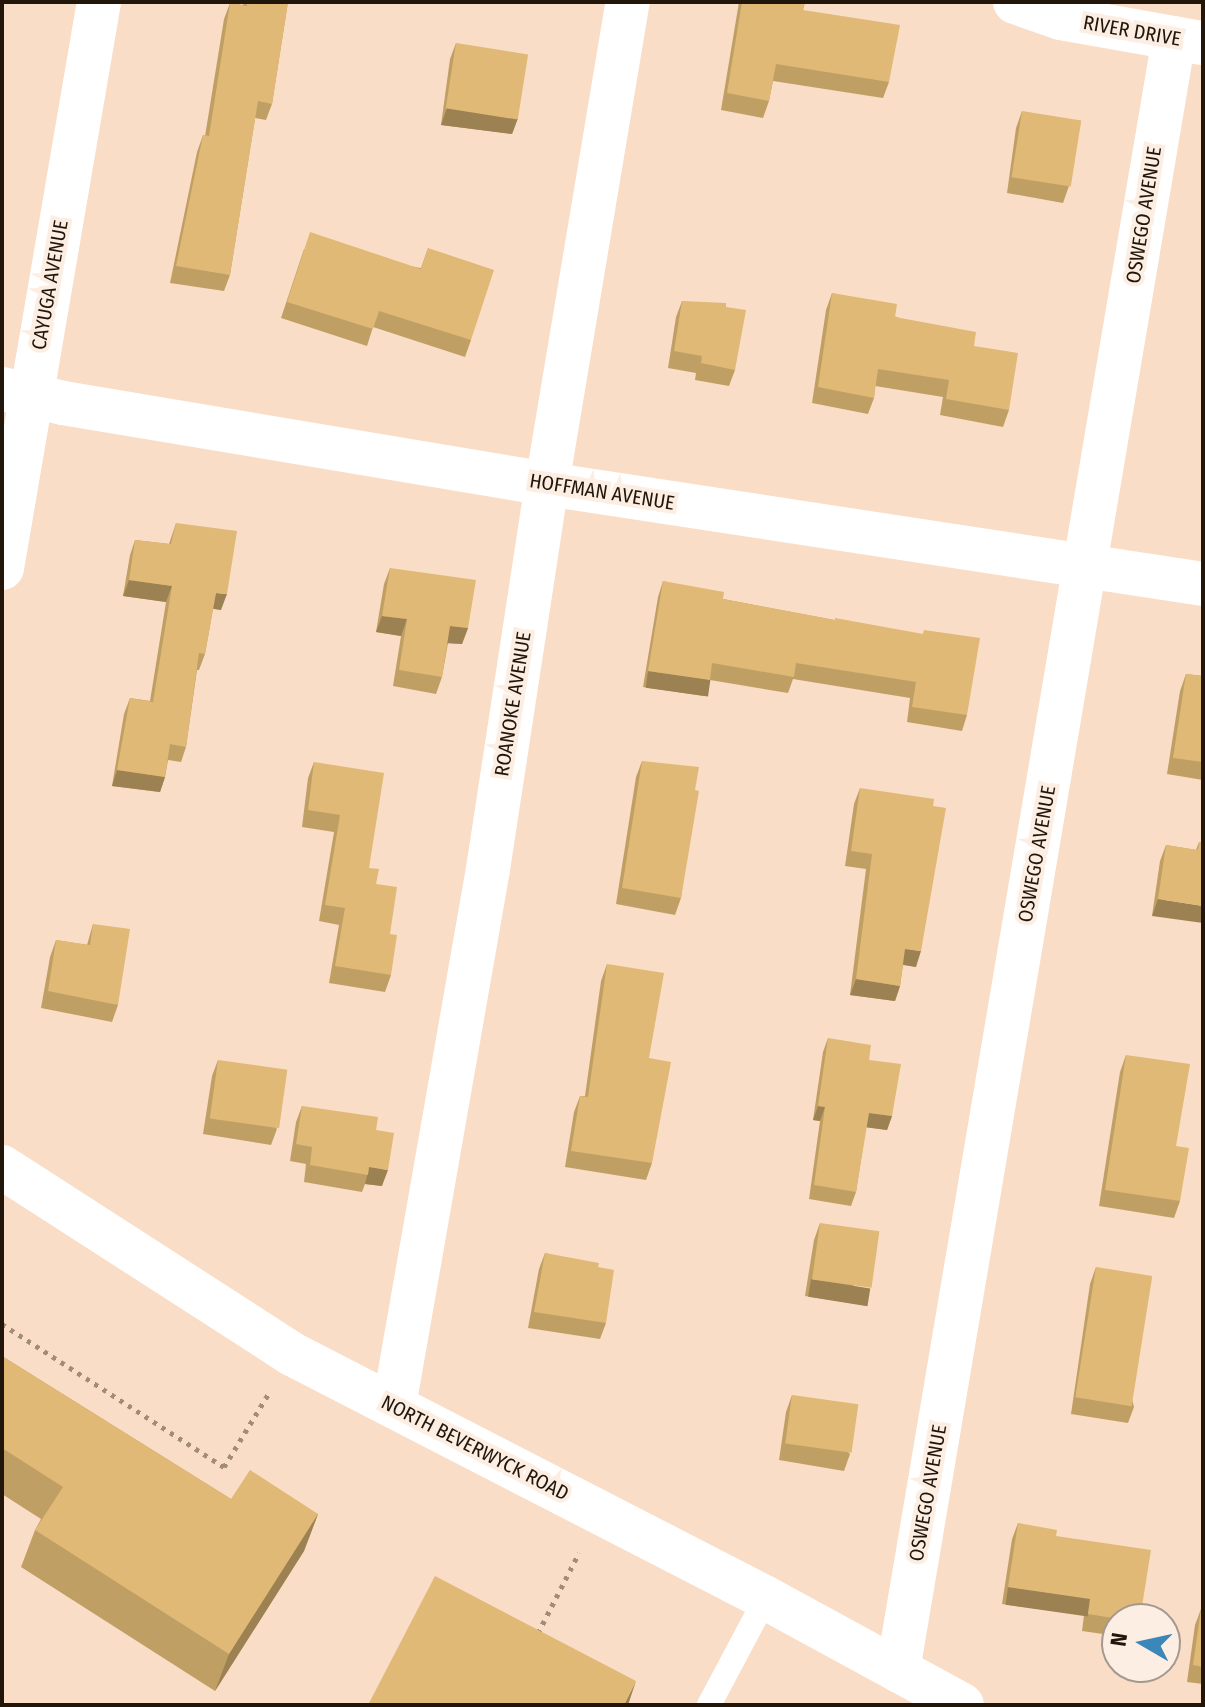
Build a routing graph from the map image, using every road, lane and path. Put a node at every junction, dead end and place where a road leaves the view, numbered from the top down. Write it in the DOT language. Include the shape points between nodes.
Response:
graph roads {
  1 [pos="99,2"];
  2 [pos="628,2"];
  3 [pos="1015,2"];
  4 [pos="1188,41"];
  5 [pos="16,392"];
  6 [pos="547,484"];
  7 [pos="1086,566"];
  8 [pos="2,568"];
  9 [pos="1203,584"];
  10 [pos="2,1167"];
  11 [pos="2,1324"];
  12 [pos="292,1354"];
  13 [pos="394,1406"];
  14 [pos="600,1513"];
  15 [pos="766,1598"];
  16 [pos="536,1636"];
  17 [pos="898,1670"];
  18 [pos="709,1705"];
  19 [pos="962,1705"];
  1 -- 5 [label="street, CAYUGA AVENUE"];
  2 -- 6 [label="street, ROANOKE AVENUE"];
  3 -- 4 [label="street, RIVER DRIVE" via="1061,18"];
  4 -- 7 [label="street, OSWEGO AVENUE"];
  5 -- 6 [label="street, HOFFMAN AVENUE"];
  5 -- 8 [label="street, CAYUGA AVENUE"];
  6 -- 7 [label="street, HOFFMAN AVENUE"];
  6 -- 13 [label="street, ROANOKE AVENUE" via="488,869"];
  7 -- 9 [label="street, HOFFMAN AVENUE"];
  7 -- 17 [label="street, OSWEGO AVENUE"];
  10 -- 12 [label="street, NORTH BEVERWYCK ROAD"];
  11 -- 12 [label="path" via="224,1467"];
  12 -- 13 [label="street, NORTH BEVERWYCK ROAD"];
  13 -- 14 [label="street, NORTH BEVERWYCK ROAD"];
  14 -- 15 [label="street, NORTH BEVERWYCK ROAD"];
  14 -- 16 [label="path"];
  15 -- 17 [label="street, NORTH BEVERWYCK ROAD"];
  15 -- 18 [label="lane"];
  17 -- 19 [label="street, NORTH BEVERWYCK ROAD"];
}
